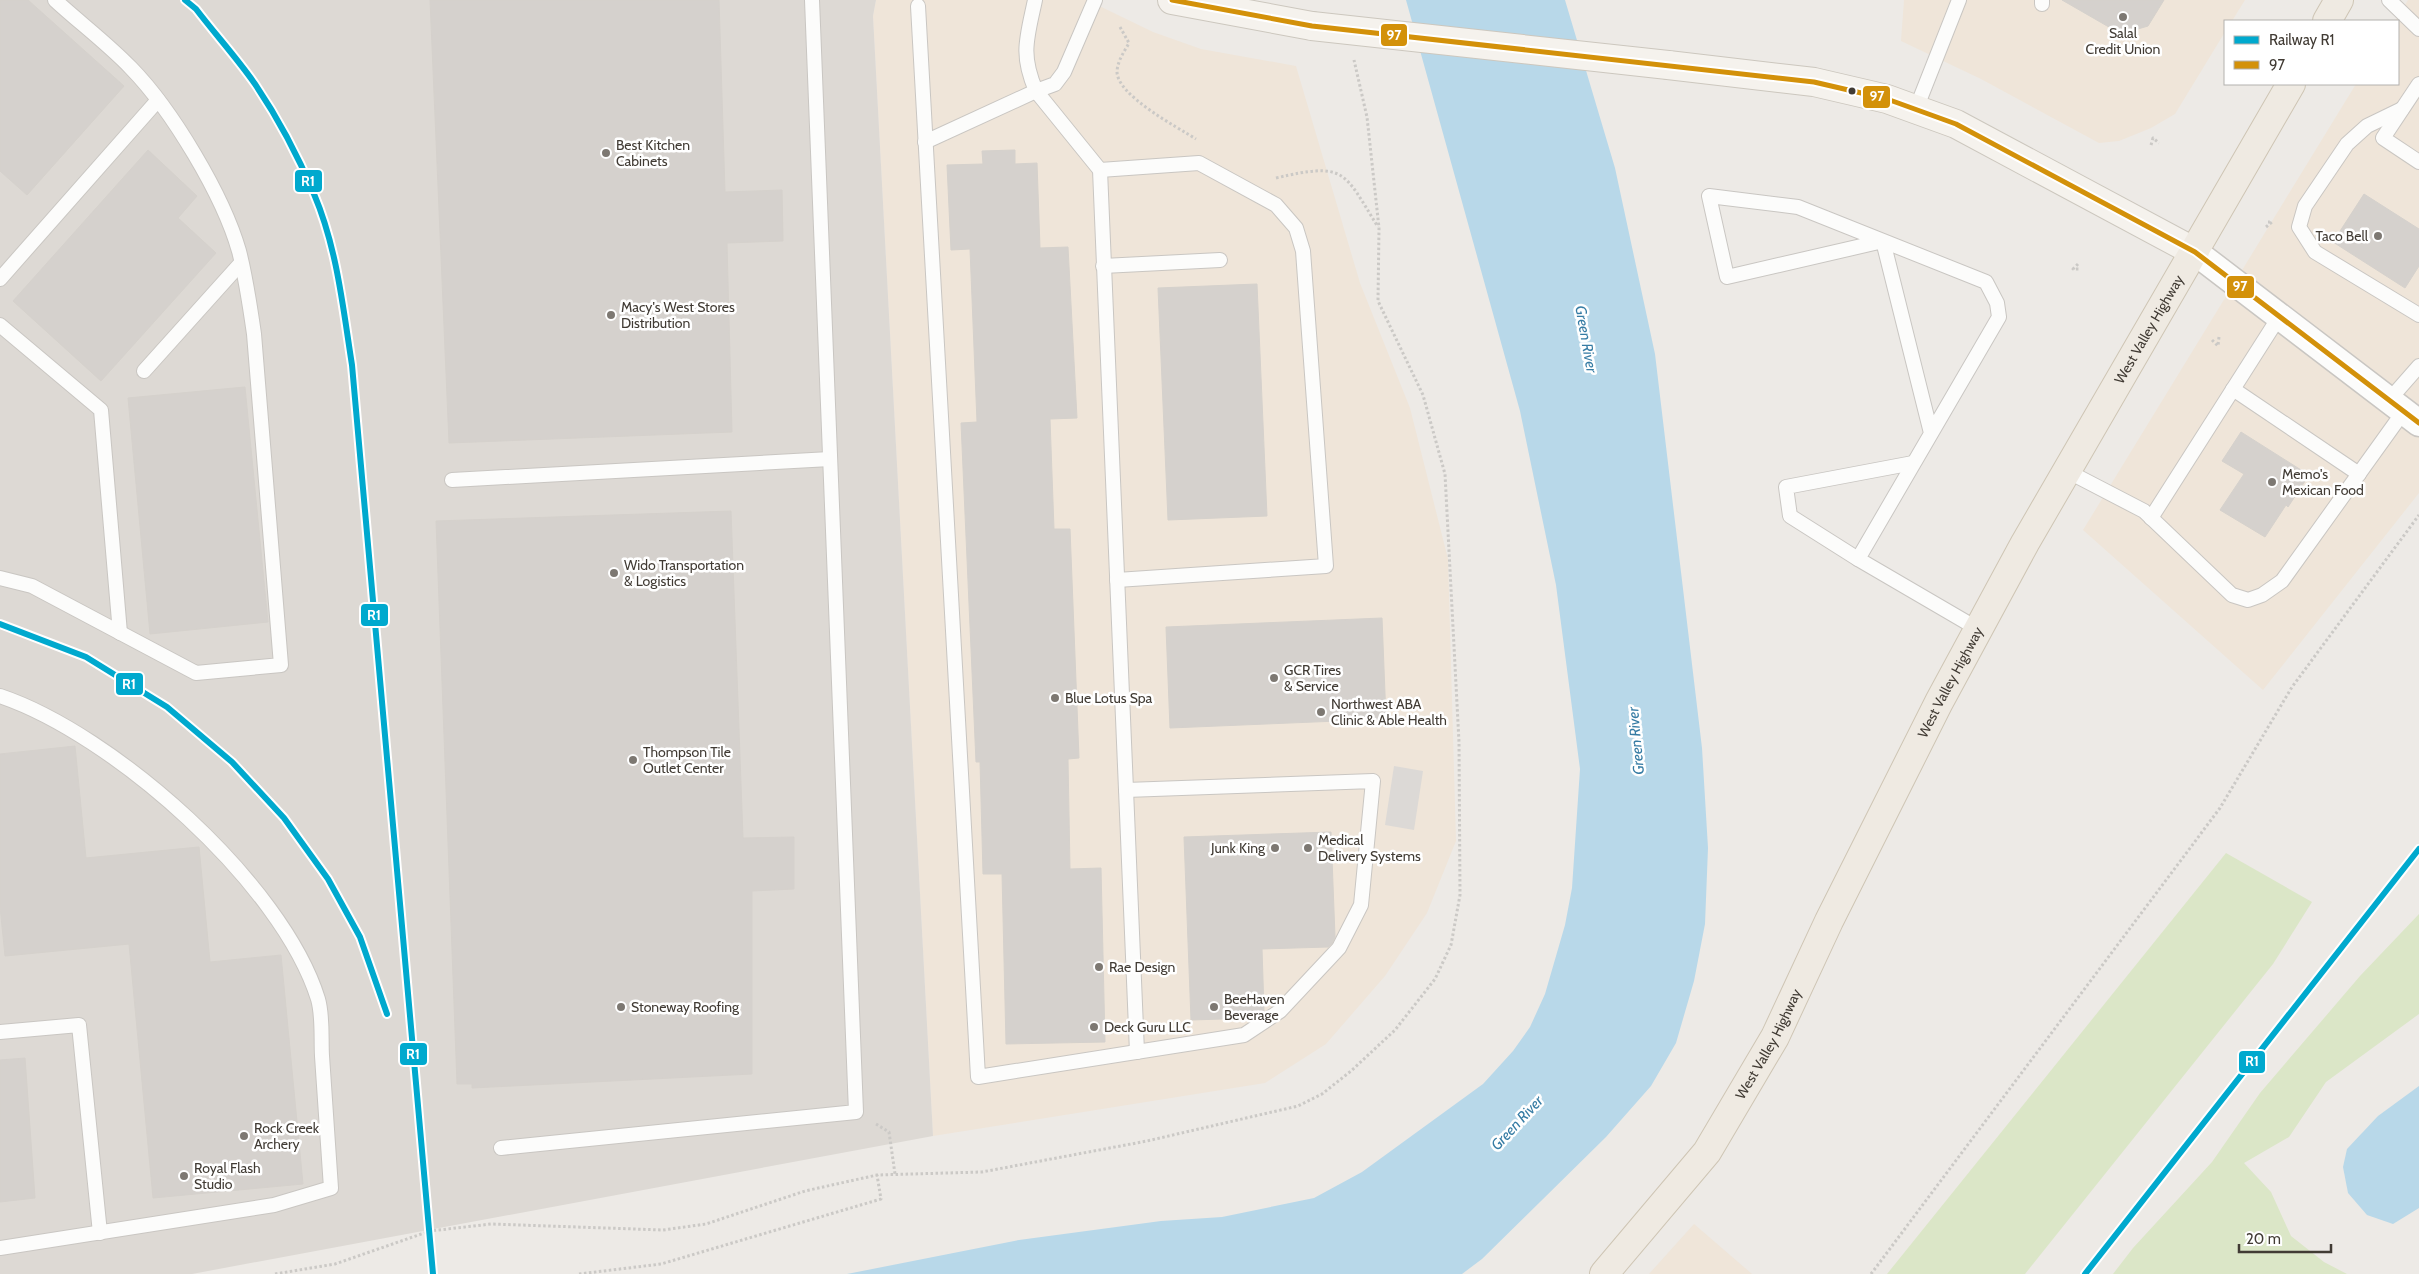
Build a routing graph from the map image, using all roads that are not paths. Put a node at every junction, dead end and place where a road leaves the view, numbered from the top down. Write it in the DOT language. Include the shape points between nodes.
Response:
graph roads {
  1 [pos="54,0"];
  2 [pos="812,0"];
  3 [pos="1035,0"];
  4 [pos="1095,0"];
  5 [pos="1172,0"];
  6 [pos="1959,0"];
  7 [pos="2339,0"];
  8 [pos="2389,0"];
  9 [pos="918,6"];
  10 [pos="2328,20"];
  11 [pos="2419,29"];
  12 [pos="2419,84"];
  13 [pos="2290,85"];
  14 [pos="1036,91"];
  15 [pos="158,100"];
  16 [pos="1916,109"];
  17 [pos="2402,109"];
  18 [pos="925,142"];
  19 [pos="2419,162"];
  20 [pos="1100,170"];
  21 [pos="1883,241"];
  22 [pos="2195,252"];
  23 [pos="1220,260"];
  24 [pos="241,263"];
  25 [pos="1104,266"];
  26 [pos="0,279"];
  27 [pos="2419,316"];
  28 [pos="2279,317"];
  29 [pos="0,325"];
  30 [pos="2419,366"];
  31 [pos="144,371"];
  32 [pos="2233,389"];
  33 [pos="2404,411"];
  34 [pos="1931,433"];
  35 [pos="830,459"];
  36 [pos="1913,463"];
  37 [pos="2067,471"];
  38 [pos="2359,474"];
  39 [pos="452,480"];
  40 [pos="2151,518"];
  41 [pos="1858,559"];
  42 [pos="0,578"];
  43 [pos="1117,580"];
  44 [pos="1978,629"];
  45 [pos="120,633"];
  46 [pos="0,696"];
  47 [pos="1126,790"];
  48 [pos="0,1032"];
  49 [pos="1137,1052"];
  50 [pos="501,1148"];
  51 [pos="100,1232"];
  52 [pos="0,1248"];
  53 [pos="1604,1274"];
  1 -- 15 [label="lane" via="131,68"];
  2 -- 35 [label="lane"];
  3 -- 14 [label="lane" via="1025,52"];
  4 -- 14 [label="lane" via="1064,72 1055,84"];
  5 -- 16 [label="main road, bridge" via="1312,26 1814,82"];
  6 -- 16 [label="lane"];
  7 -- 10 [label="main road"];
  8 -- 11 [label="lane"];
  9 -- 18 [label="lane"];
  12 -- 17 [label="lane"];
  13 -- 22 [label="main road, West Valley Highway"];
  14 -- 18 [label="lane"];
  14 -- 20 [label="lane"];
  15 -- 24 [label="lane" via="210,183 227,218"];
  15 -- 26 [label="lane"];
  16 -- 22 [label="main road" via="1956,124"];
  17 -- 19 [label="lane" via="2383,138"];
  17 -- 27 [label="lane" via="2367,126 2347,144 2305,206 2299,227 2315,252"];
  18 -- 49 [label="lane" via="978,1077"];
  20 -- 25 [label="lane"];
  20 -- 43 [label="lane" via="1199,164 1276,205 1296,228 1304,251 1326,566"];
  21 -- 21 [label="lane" via="1798,207 1709,196 1727,277"];
  21 -- 34 [label="lane"];
  21 -- 34 [label="lane" via="1986,282 1998,303 1999,317"];
  22 -- 28 [label="street"];
  22 -- 37 [label="main road, West Valley Highway"];
  23 -- 25 [label="lane"];
  24 -- 31 [label="lane"];
  24 -- 45 [label="lane" via="254,334 281,665 196,673"];
  25 -- 43 [label="lane"];
  28 -- 32 [label="lane"];
  28 -- 33 [label="street"];
  29 -- 45 [label="lane" via="101,410"];
  30 -- 33 [label="lane"];
  32 -- 38 [label="lane"];
  32 -- 40 [label="lane"];
  33 -- 38 [label="lane"];
  34 -- 36 [label="lane"];
  35 -- 39 [label="lane"];
  35 -- 50 [label="lane" via="856,1112"];
  36 -- 41 [label="lane"];
  36 -- 41 [label="lane" via="1786,487 1790,516"];
  37 -- 40 [label="lane" via="2144,511"];
  37 -- 44 [label="main road, West Valley Highway"];
  38 -- 40 [label="lane" via="2282,582 2248,600 2232,595"];
  41 -- 44 [label="lane"];
  42 -- 45 [label="lane" via="32,586"];
  43 -- 47 [label="lane"];
  44 -- 53 [label="main road, West Valley Highway" via="1829,920 1775,1037 1707,1152"];
  46 -- 51 [label="lane" via="24,704 85,738 166,798 215,844 285,930 306,969 318,1001 331,1188 274,1206"];
  47 -- 49 [label="lane"];
  47 -- 49 [label="lane" via="1373,781 1361,905 1339,948 1280,1011 1244,1035"];
  48 -- 51 [label="lane" via="79,1025"];
  51 -- 52 [label="lane"];
}
